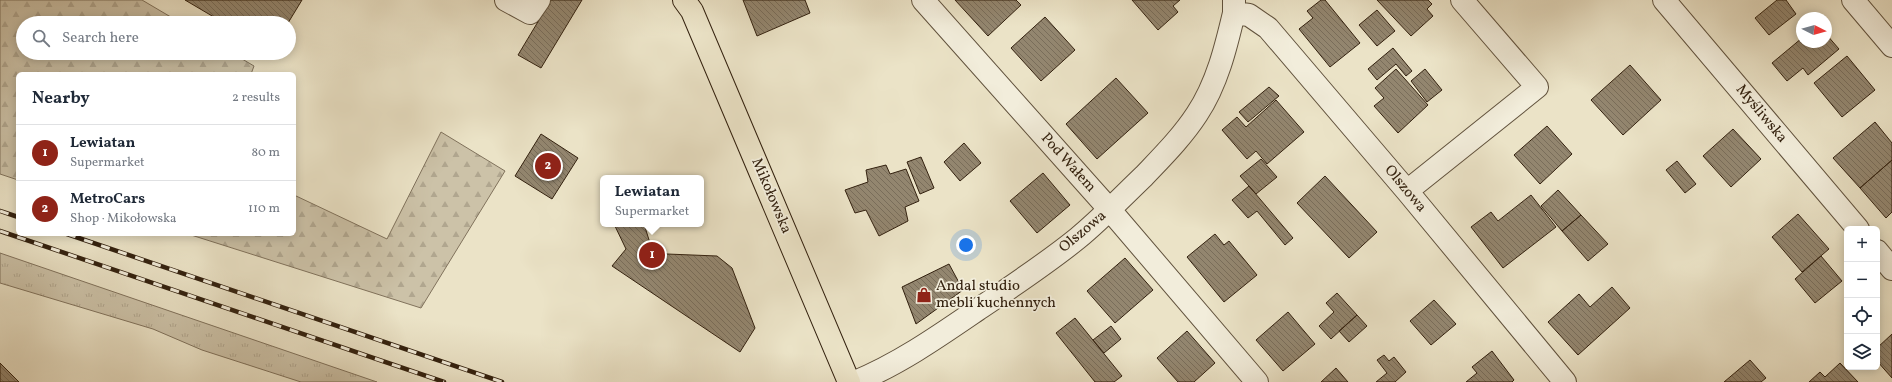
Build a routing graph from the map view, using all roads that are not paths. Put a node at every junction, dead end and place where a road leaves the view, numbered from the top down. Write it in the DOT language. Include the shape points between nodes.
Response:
graph roads {
  1 [pos="506,0"];
  2 [pos="540,0"];
  3 [pos="923,0"];
  4 [pos="1462,0"];
  5 [pos="1664,0"];
  6 [pos="1853,0"];
  7 [pos="689,4"];
  8 [pos="1234,6"];
  9 [pos="1892,46"];
  10 [pos="1407,191"];
  11 [pos="1110,210"];
  12 [pos="1855,226"];
  13 [pos="1880,255"];
  14 [pos="1892,269"];
  15 [pos="850,382"];
  16 [pos="855,382"];
  17 [pos="1257,382"];
  18 [pos="1566,382"];
  1 -- 2 [label="street" via="530,13"];
  3 -- 11 [label="street, Pod Wałem"];
  4 -- 10 [label="street" via="1537,87"];
  5 -- 12 [label="street, Myśliwska"];
  6 -- 9 [label="street"];
  7 -- 15 [label="main road, Mikołowska"];
  8 -- 10 [label="street, Olszowa" via="1268,28"];
  8 -- 11 [label="street, Olszowa" via="1227,42 1212,88 1198,114 1168,151"];
  10 -- 18 [label="street, Olszowa"];
  11 -- 16 [label="street, Olszowa" via="1045,264 934,340"];
  11 -- 17 [label="street, Pod Wałem"];
  13 -- 14 [label="street"];
}
